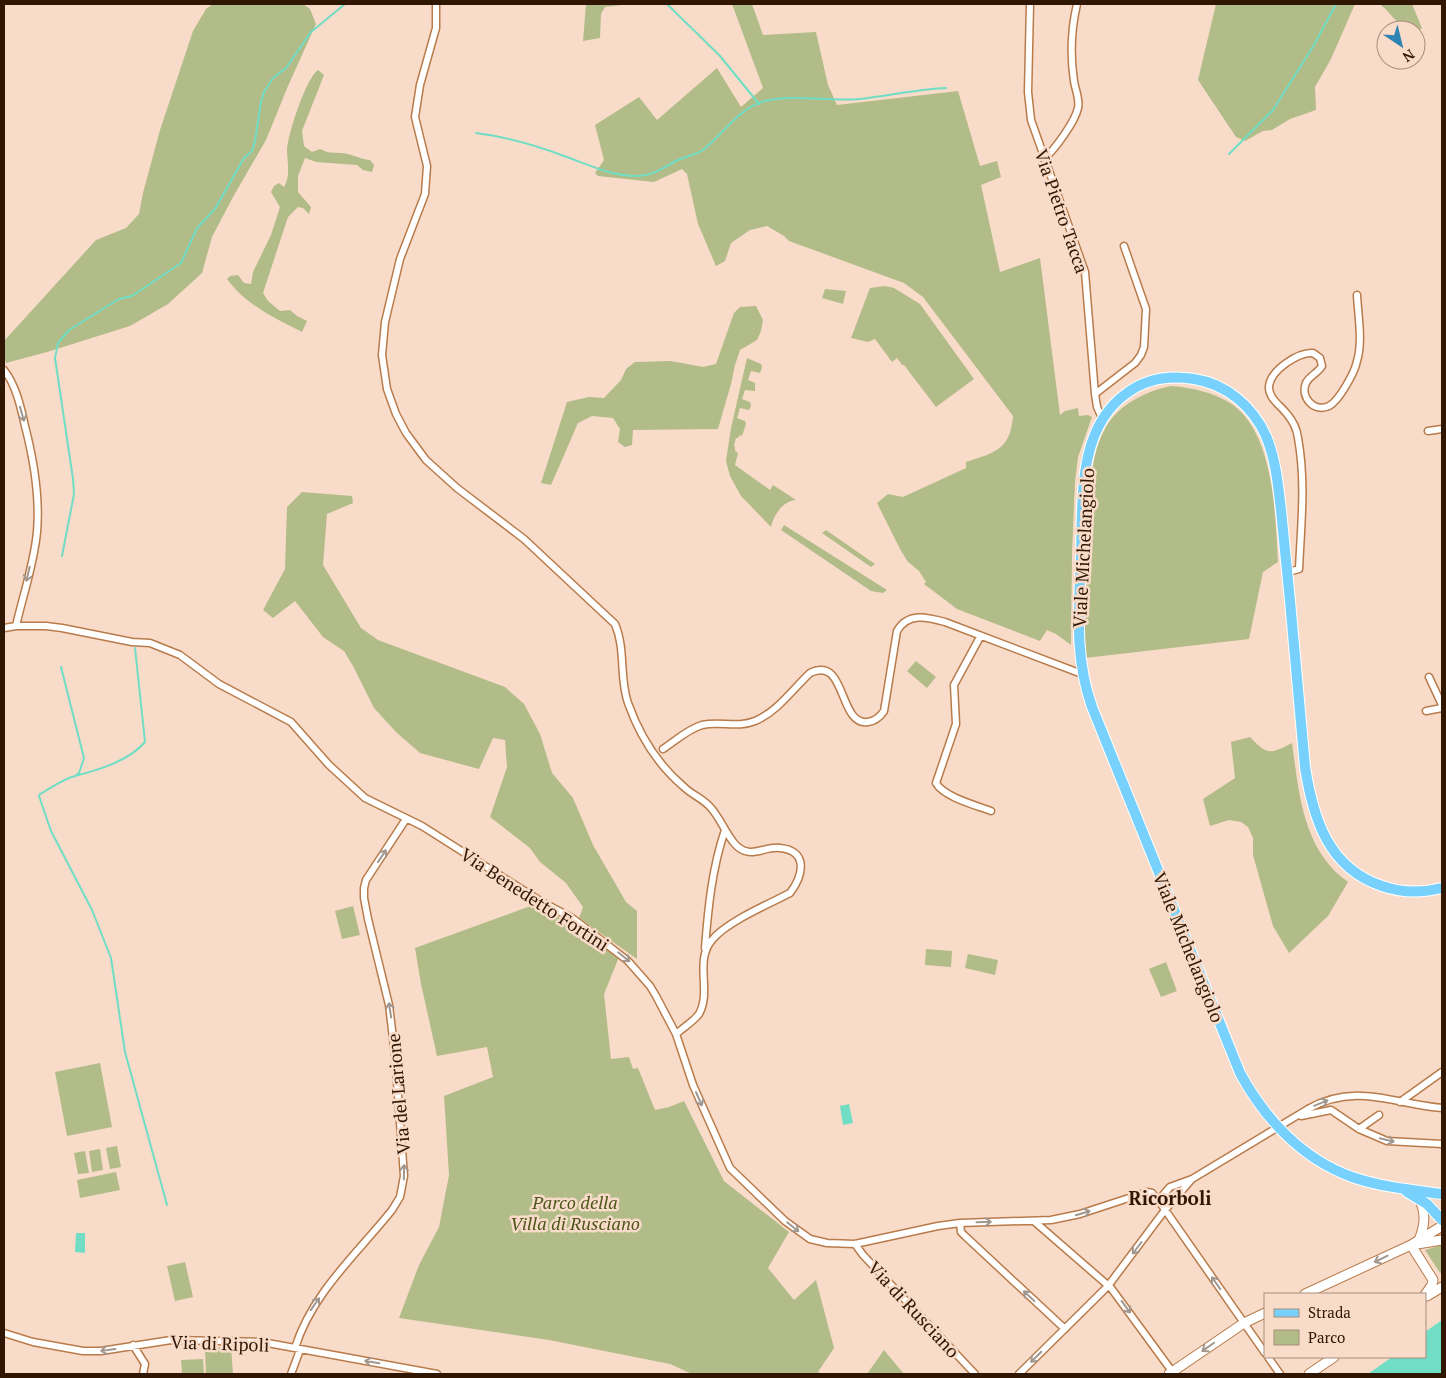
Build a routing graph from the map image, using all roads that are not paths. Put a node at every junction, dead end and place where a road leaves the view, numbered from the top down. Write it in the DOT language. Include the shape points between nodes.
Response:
graph roads {
  1 [pos="436,4"];
  2 [pos="1030,4"];
  3 [pos="1077,4"];
  4 [pos="1044,159"];
  5 [pos="1124,246"];
  6 [pos="1358,295"];
  7 [pos="4,370"];
  8 [pos="1095,394"];
  9 [pos="1102,418"];
  10 [pos="1442,429"];
  11 [pos="1428,431"];
  12 [pos="1288,572"];
  13 [pos="16,626"];
  14 [pos="4,628"];
  15 [pos="980,636"];
  16 [pos="1082,674"];
  17 [pos="1429,677"];
  18 [pos="1442,707"];
  19 [pos="1426,711"];
  20 [pos="663,750"];
  21 [pos="991,811"];
  22 [pos="406,819"];
  23 [pos="725,830"];
  24 [pos="1442,888"];
  25 [pos="704,955"];
  26 [pos="676,1034"];
  27 [pos="1442,1072"];
  28 [pos="1400,1102"];
  29 [pos="1442,1108"];
  30 [pos="1379,1115"];
  31 [pos="1295,1117"];
  32 [pos="1279,1128"];
  33 [pos="1359,1129"];
  34 [pos="1442,1144"];
  35 [pos="1192,1179"];
  36 [pos="1399,1188"];
  37 [pos="1442,1194"];
  38 [pos="1420,1200"];
  39 [pos="1163,1207"];
  40 [pos="1442,1220"];
  41 [pos="1035,1222"];
  42 [pos="960,1223"];
  43 [pos="1442,1226"];
  44 [pos="1442,1240"];
  45 [pos="1415,1242"];
  46 [pos="855,1244"];
  47 [pos="1108,1286"];
  48 [pos="1442,1287"];
  49 [pos="1307,1293"];
  50 [pos="1426,1294"];
  51 [pos="1426,1295"];
  52 [pos="1264,1313"];
  53 [pos="1244,1323"];
  54 [pos="1065,1328"];
  55 [pos="4,1333"];
  56 [pos="133,1345"];
  57 [pos="298,1349"];
  58 [pos="1264,1352"];
  59 [pos="1269,1358"];
  60 [pos="1333,1358"];
  61 [pos="414,1372"];
  62 [pos="1172,1373"];
  63 [pos="143,1374"];
  64 [pos="291,1374"];
  65 [pos="437,1374"];
  66 [pos="974,1374"];
  67 [pos="1019,1374"];
  68 [pos="1280,1374"];
  69 [pos="1309,1374"];
  1 -- 23 [label="street" via="436,28 415,117 427,166 425,194 400,259 385,322 382,355 387,389 406,433 426,460 524,539 615,624 621,637 626,699 647,743 664,768 684,788 711,807"];
  2 -- 4 [label="street, Via Pietro Tacca" via="1029,112"];
  3 -- 4 [label="street" via="1071,29 1071,49 1078,107 1054,150"];
  4 -- 8 [label="street, Via Pietro Tacca" via="1085,272"];
  5 -- 8 [label="street" via="1146,310 1144,347 1135,363"];
  6 -- 12 [label="street" via="1357,361 1332,404 1318,408 1306,396 1307,381 1322,366 1320,358 1313,353 1299,355 1273,376 1269,384 1271,396 1288,415 1297,432 1303,477 1299,569"];
  7 -- 13 [label="street, one-way" via="15,390 23,417 38,493 37,534"];
  8 -- 9 [label="street, Via Pietro Tacca"];
  9 -- 12 [label="main road, Viale Michelangiolo" via="1129,391 1148,381 1163,378 1198,380 1235,396 1258,421 1275,461"];
  9 -- 16 [label="main road, Viale Michelangiolo" via="1084,477 1078,633"];
  10 -- 11 [label="street"];
  12 -- 24 [label="main road, Viale Michelangiolo" via="1305,767 1312,802 1327,840 1344,864 1370,881 1407,892"];
  13 -- 14 [label="street, Via Benedetto Fortini"];
  13 -- 22 [label="street, Via Benedetto Fortini" via="46,626 150,643 180,655 219,684 291,722 329,765 365,798"];
  15 -- 16 [label="street"];
  15 -- 20 [label="street" via="919,616 900,626 895,639 884,711 875,720 862,722 855,718 835,678 822,670 815,670 759,719 743,724 701,726"];
  15 -- 21 [label="street" via="954,686 956,724 936,783 946,793"];
  16 -- 32 [label="main road, Viale Michelangiolo" via="1092,707 1240,1073"];
  17 -- 18 [label="street"];
  18 -- 19 [label="street"];
  22 -- 26 [label="street, Via Benedetto Fortini, one-way" via="572,918 628,961 650,986"];
  57 -- 22 [label="street, Via del Larione, one-way" via="302,1327 315,1303 392,1210 402,1192 403,1151 393,1029 364,894 366,880"];
  23 -- 25 [label="street" via="710,898"];
  23 -- 25 [label="street" via="734,844 745,851 778,847 790,850 799,858 802,871 790,893 721,930 710,941"];
  25 -- 26 [label="street" via="702,1005 698,1016"];
  26 -- 46 [label="street, Via Benedetto Fortini, one-way" via="692,1085 730,1168 800,1233 822,1242"];
  27 -- 28 [label="street"];
  28 -- 29 [label="street"];
  31 -- 28 [label="street, one-way" via="1312,1106 1354,1095"];
  30 -- 33 [label="street"];
  31 -- 32 [label="street"];
  31 -- 33 [label="street" via="1331,1110"];
  32 -- 35 [label="street"];
  32 -- 36 [label="main road, Viale Michelangiolo" via="1300,1147 1335,1170"];
  33 -- 34 [label="street, one-way" via="1387,1141"];
  35 -- 39 [label="street"];
  35 -- 39 [label="street" via="1169,1188 1163,1195"];
  36 -- 37 [label="main road"];
  36 -- 38 [label="main road"];
  38 -- 40 [label="main road"];
  38 -- 45 [label="street" via="1425,1216 1424,1227"];
  41 -- 39 [label="street, Via Benedetto Fortini, one-way" via="1080,1214 1147,1192 1152,1193"];
  39 -- 47 [label="street, one-way"];
  53 -- 39 [label="street, one-way"];
  42 -- 41 [label="street, Via Benedetto Fortini, one-way"];
  41 -- 47 [label="street"];
  42 -- 46 [label="street, Via Benedetto Fortini"];
  54 -- 42 [label="street, one-way" via="965,1236"];
  43 -- 45 [label="street"];
  44 -- 45 [label="street"];
  45 -- 49 [label="street, one-way"];
  45 -- 50 [label="street" via="1433,1280"];
  46 -- 66 [label="street, Via di Rusciano"];
  47 -- 54 [label="street"];
  47 -- 62 [label="street, one-way"];
  48 -- 51 [label="street"];
  52 -- 53 [label="street"];
  53 -- 58 [label="street"];
  53 -- 62 [label="street, one-way"];
  54 -- 67 [label="street, one-way"];
  56 -- 55 [label="street, Via di Ripoli, one-way" via="83,1351"];
  56 -- 57 [label="street, Via di Ripoli" via="171,1340 230,1341 262,1342"];
  56 -- 63 [label="street" via="144,1364"];
  61 -- 57 [label="street, Via di Ripoli, one-way"];
  57 -- 64 [label="street, Via del Larione"];
  59 -- 68 [label="street"];
  60 -- 69 [label="street"];
  61 -- 65 [label="street, Via di Ripoli"];
}
